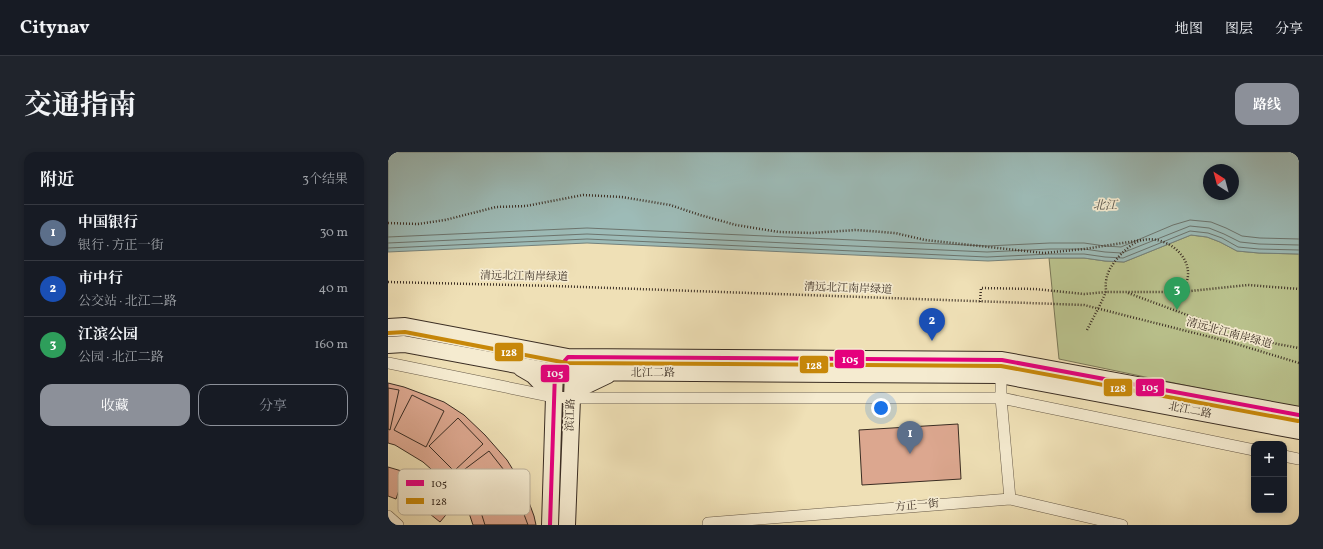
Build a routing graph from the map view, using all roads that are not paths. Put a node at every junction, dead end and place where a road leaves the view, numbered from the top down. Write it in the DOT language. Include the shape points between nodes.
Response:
graph roads {
  1 [pos="388,327"];
  2 [pos="388,345"];
  3 [pos="568,357"];
  4 [pos="388,363"];
  5 [pos="513,364"];
  6 [pos="1001,367"];
  7 [pos="555,372"];
  8 [pos="573,372"];
  9 [pos="613,373"];
  10 [pos="554,397"];
  11 [pos="572,398"];
  12 [pos="1001,398"];
  13 [pos="1299,415"];
  14 [pos="1299,431"];
  15 [pos="1251,449"];
  16 [pos="1287,457"];
  17 [pos="1299,459"];
  18 [pos="1010,499"];
  19 [pos="388,516"];
  20 [pos="708,524"];
  21 [pos="398,525"];
  22 [pos="550,525"];
  23 [pos="567,525"];
  24 [pos="1122,525"];
  1 -- 3 [label="main road, 北江二路" via="405,326"];
  2 -- 5 [label="main road, 北江二路" via="404,344"];
  3 -- 6 [label="main road, 北江二路"];
  3 -- 7 [label="main road"];
  3 -- 8 [label="main road, 滨江路"];
  4 -- 10 [label="street"];
  5 -- 7 [label="main road, 北江二路"];
  5 -- 10 [label="main road" via="533,375"];
  6 -- 9 [label="main road, 北江二路"];
  6 -- 12 [label="street"];
  6 -- 13 [label="main road, 北江二路"];
  6 -- 14 [label="main road, 北江二路"];
  7 -- 8 [label="main road, 北江二路"];
  7 -- 10 [label="main road, 滨江路"];
  8 -- 9 [label="main road, 北江二路"];
  8 -- 11 [label="main road, 滨江路"];
  9 -- 11 [label="main road" via="585,386"];
  10 -- 11 [label="street"];
  10 -- 22 [label="main road, 滨江路"];
  11 -- 12 [label="street"];
  11 -- 23 [label="main road, 滨江路"];
  12 -- 15 [label="street"];
  12 -- 18 [label="street"];
  16 -- 17 [label="street"];
  18 -- 20 [label="street, 方正一街"];
  18 -- 24 [label="street, 方正一街"];
  19 -- 21 [label="street"];
}
